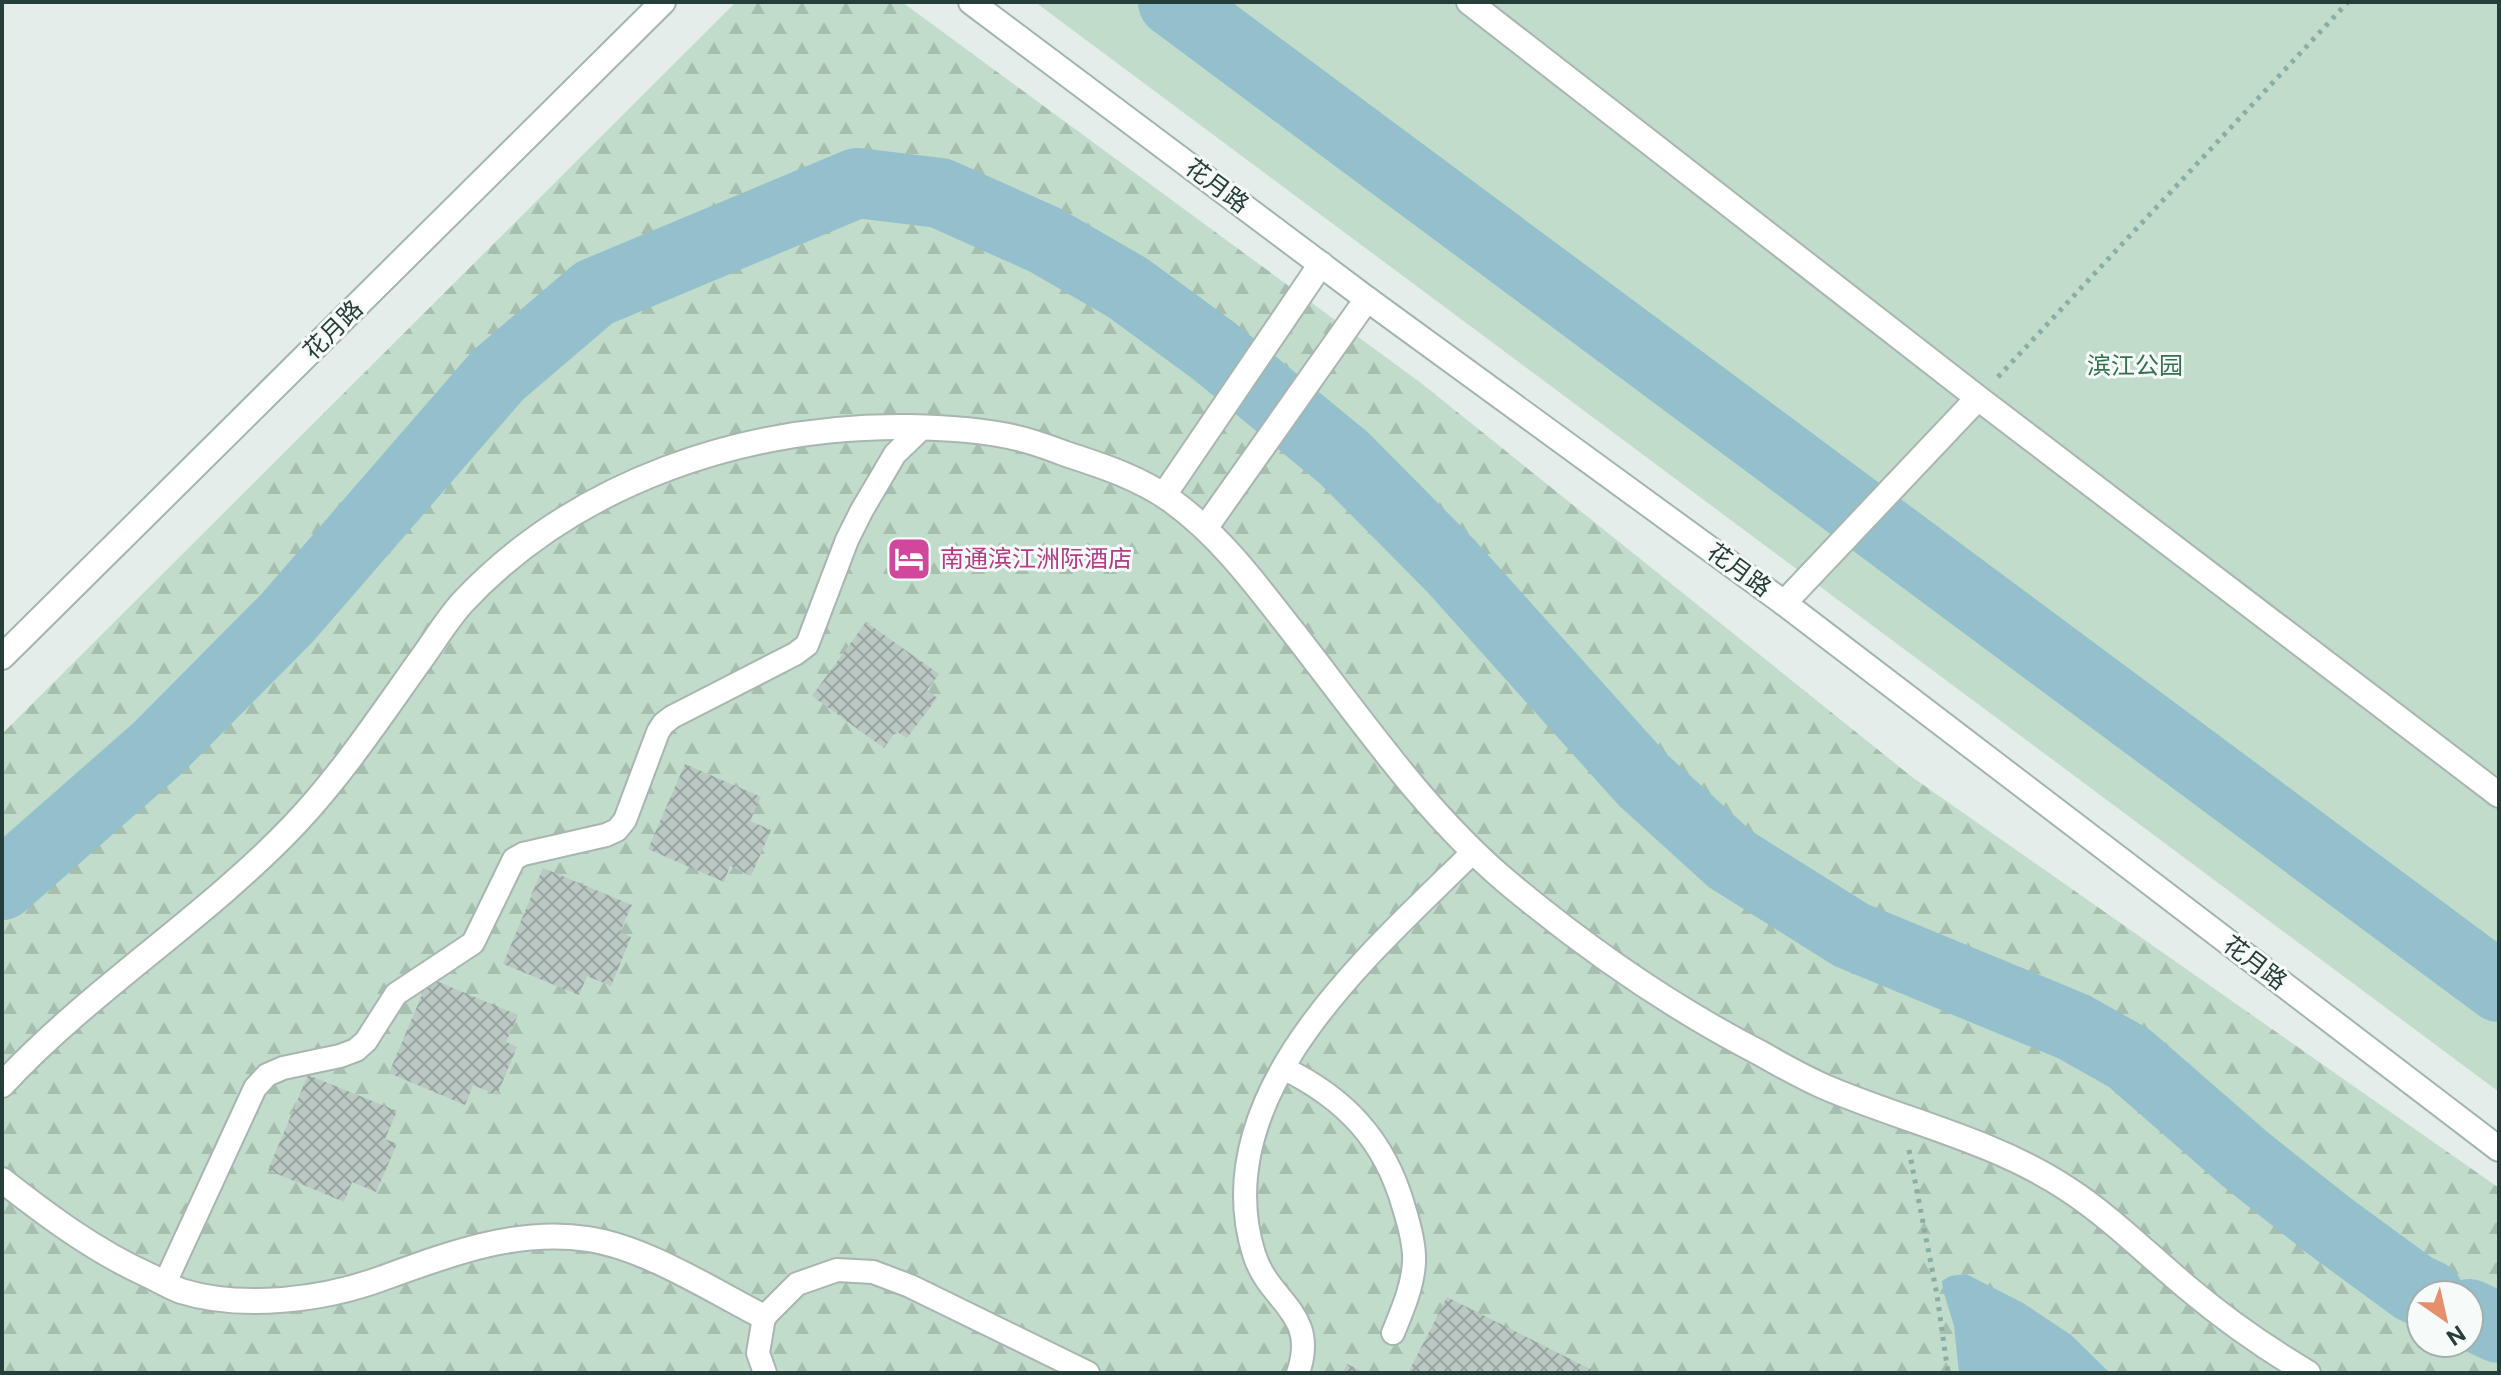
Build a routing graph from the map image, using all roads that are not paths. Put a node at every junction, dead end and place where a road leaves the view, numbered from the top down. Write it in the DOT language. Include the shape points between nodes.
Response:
graph roads {
  1 [pos="663,2"];
  2 [pos="971,2"];
  3 [pos="1469,2"];
  4 [pos="1321,264"];
  5 [pos="1367,299"];
  6 [pos="1978,398"];
  7 [pos="922,428"];
  8 [pos="1164,495"];
  9 [pos="1206,527"];
  10 [pos="1784,603"];
  11 [pos="2,657"];
  12 [pos="2499,795"];
  13 [pos="1472,853"];
  14 [pos="1283,1068"];
  15 [pos="2,1085"];
  16 [pos="2499,1149"];
  17 [pos="2,1180"];
  18 [pos="165,1283"];
  19 [pos="764,1317"];
  20 [pos="1393,1333"];
  21 [pos="765,1373"];
  22 [pos="1088,1373"];
  23 [pos="1298,1373"];
  24 [pos="2308,1373"];
  1 -- 11 [label="street, 花月路"];
  2 -- 4 [label="street, 花月路"];
  3 -- 6 [label="street"];
  4 -- 5 [label="street, 花月路"];
  4 -- 8 [label="street"];
  5 -- 9 [label="street"];
  5 -- 10 [label="street, 花月路"];
  6 -- 10 [label="street"];
  6 -- 12 [label="street"];
  7 -- 8 [label="street" via="1021,439 1118,470"];
  7 -- 15 [label="street" via="857,427 772,439 686,460 605,494 532,540 460,605 351,758 299,820 247,872 128,969"];
  7 -- 18 [label="lane" via="895,454 862,510 807,645 663,724 617,830 514,859 473,943 396,994 356,1050 283,1068 255,1088"];
  8 -- 9 [label="street"];
  9 -- 13 [label="street" via="1379,746"];
  10 -- 16 [label="street, 花月路"];
  13 -- 14 [label="lane" via="1329,998"];
  13 -- 24 [label="street" via="1566,931 1731,1038 1821,1085 2006,1154 2067,1188 2251,1338"];
  14 -- 20 [label="lane" via="1313,1083 1364,1127 1400,1193 1414,1262"];
  14 -- 23 [label="lane" via="1250,1150 1245,1215 1258,1266 1298,1319 1303,1337"];
  17 -- 18 [label="street" via="113,1259"];
  18 -- 19 [label="street" via="243,1302 302,1296 361,1286 487,1243 528,1236 588,1239 637,1252"];
  19 -- 21 [label="lane" via="758,1353"];
  19 -- 22 [label="lane" via="797,1284 837,1270 873,1272"];
}
